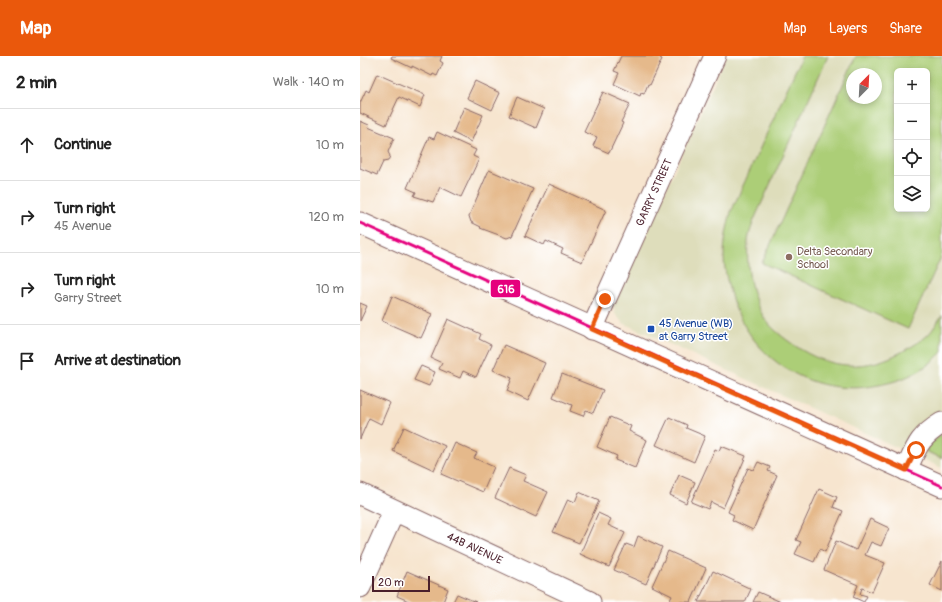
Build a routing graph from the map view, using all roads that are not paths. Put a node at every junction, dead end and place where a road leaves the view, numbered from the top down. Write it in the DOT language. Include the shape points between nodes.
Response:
graph roads {
  1 [pos="715,56"];
  2 [pos="360,223"];
  3 [pos="592,329"];
  4 [pos="942,422"];
  5 [pos="906,470"];
  6 [pos="942,486"];
  7 [pos="360,494"];
  8 [pos="394,511"];
  9 [pos="360,587"];
  10 [pos="590,602"];
  1 -- 3 [label="street, GARRY STREET"];
  2 -- 3 [label="street"];
  3 -- 5 [label="street"];
  4 -- 5 [label="street" via="924,435"];
  5 -- 6 [label="street"];
  7 -- 8 [label="street, 44B AVENUE"];
  8 -- 9 [label="street"];
  8 -- 10 [label="street, 44B AVENUE"];
}
